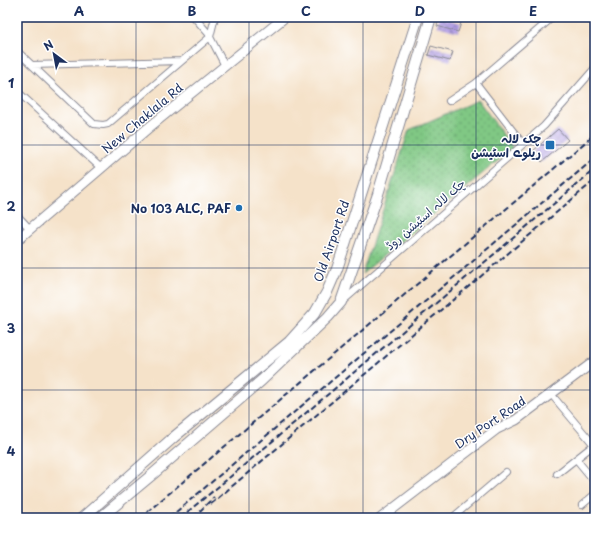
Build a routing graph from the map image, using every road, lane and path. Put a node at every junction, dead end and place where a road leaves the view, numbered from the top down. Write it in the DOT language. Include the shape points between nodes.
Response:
graph roads {
  1 [pos="194,17"];
  2 [pos="215,17"];
  3 [pos="285,17"];
  4 [pos="418,17"];
  5 [pos="432,17"];
  6 [pos="553,17"];
  7 [pos="210,37"];
  8 [pos="17,51"];
  9 [pos="181,61"];
  10 [pos="32,65"];
  11 [pos="225,66"];
  12 [pos="595,68"];
  13 [pos="476,83"];
  14 [pos="17,91"];
  15 [pos="449,101"];
  16 [pos="523,144"];
  17 [pos="101,168"];
  18 [pos="17,215"];
  19 [pos="30,229"];
  20 [pos="17,240"];
  21 [pos="337,268"];
  22 [pos="350,278"];
  23 [pos="341,302"];
  24 [pos="315,313"];
  25 [pos="328,317"];
  26 [pos="595,360"];
  27 [pos="551,394"];
  28 [pos="594,444"];
  29 [pos="576,459"];
  30 [pos="506,472"];
  31 [pos="557,474"];
  32 [pos="595,482"];
  33 [pos="595,494"];
  34 [pos="582,505"];
  35 [pos="82,518"];
  36 [pos="100,518"];
  37 [pos="381,518"];
  38 [pos="452,518"];
  1 -- 7 [label="street"];
  2 -- 7 [label="street"];
  3 -- 11 [label="street, New Chaklala Rd"];
  4 -- 21 [label="main road, Old Airport Rd"];
  5 -- 22 [label="main road"];
  6 -- 13 [label="street"];
  7 -- 9 [label="street"];
  7 -- 11 [label="street"];
  8 -- 10 [label="street"];
  9 -- 10 [label="street"];
  9 -- 10 [label="street" via="108,124 103,125 94,124"];
  11 -- 17 [label="street, New Chaklala Rd"];
  12 -- 16 [label="street, چک لالہ اسٹیشن روڈ" via="544,126"];
  13 -- 15 [label="street"];
  13 -- 16 [label="street"];
  14 -- 17 [label="street"];
  16 -- 23 [label="street, چک لالہ اسٹیشن روڈ"];
  17 -- 19 [label="street, New Chaklala Rd"];
  18 -- 19 [label="street"];
  19 -- 20 [label="street, New Chaklala Rd"];
  21 -- 22 [label="main road" via="336,280 340,286 345,285"];
  21 -- 24 [label="main road, Old Airport Rd"];
  22 -- 23 [label="main road"];
  23 -- 25 [label="main road"];
  24 -- 25 [label="main road" via="326,304 330,304"];
  24 -- 35 [label="main road, Old Airport Rd" via="289,342 174,437"];
  25 -- 36 [label="main road" via="256,385"];
  26 -- 27 [label="street, Dry Port Road"];
  27 -- 28 [label="street"];
  27 -- 37 [label="street, Dry Port Road" via="516,420 497,429"];
  28 -- 29 [label="street"];
  29 -- 31 [label="street"];
  29 -- 32 [label="street"];
  30 -- 38 [label="street"];
  33 -- 34 [label="street"];
}
